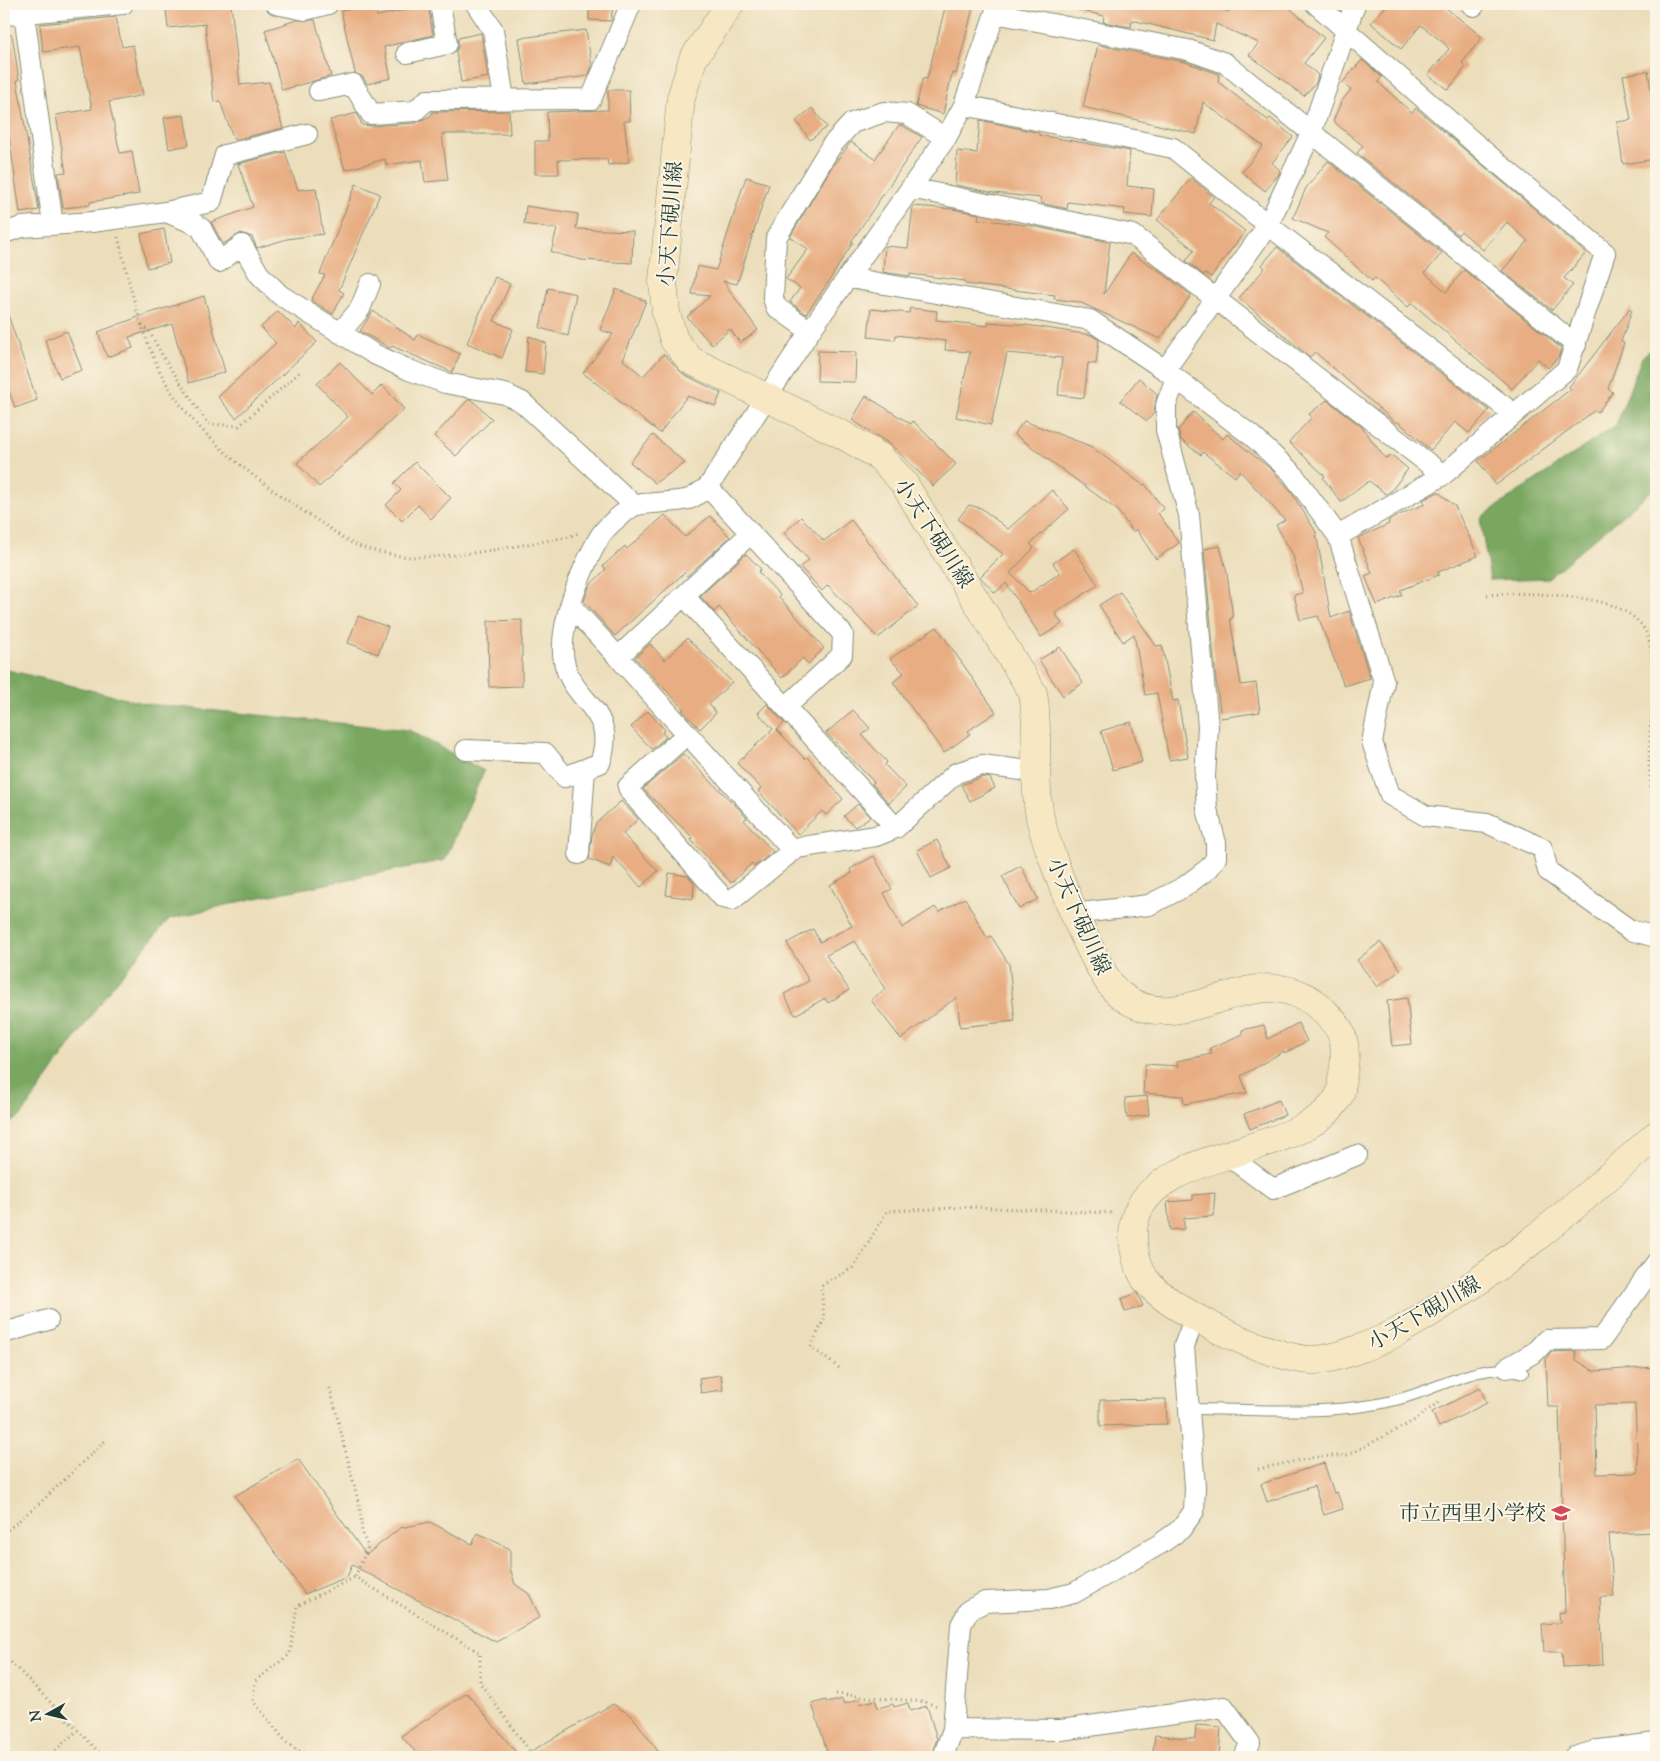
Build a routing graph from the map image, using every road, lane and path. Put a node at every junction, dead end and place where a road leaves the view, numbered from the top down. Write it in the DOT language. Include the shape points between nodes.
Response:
graph roads {
  1 [pos="123,4"];
  2 [pos="276,4"];
  3 [pos="328,4"];
  4 [pos="440,4"];
  5 [pos="476,4"];
  6 [pos="631,4"];
  7 [pos="730,4"];
  8 [pos="1316,4"];
  9 [pos="1355,4"];
  10 [pos="996,8"];
  11 [pos="24,13"];
  12 [pos="4,15"];
  13 [pos="1347,32"];
  14 [pos="407,53"];
  15 [pos="319,91"];
  16 [pos="504,99"];
  17 [pos="964,105"];
  18 [pos="1312,133"];
  19 [pos="307,134"];
  20 [pos="946,138"];
  21 [pos="912,188"];
  22 [pos="166,212"];
  23 [pos="92,222"];
  24 [pos="53,225"];
  25 [pos="1268,225"];
  26 [pos="4,233"];
  27 [pos="850,278"];
  28 [pos="370,284"];
  29 [pos="1215,300"];
  30 [pos="142,325"];
  31 [pos="810,331"];
  32 [pos="340,333"];
  33 [pos="1576,345"];
  34 [pos="301,371"];
  35 [pos="1171,375"];
  36 [pos="766,398"];
  37 [pos="1514,414"];
  38 [pos="1443,474"];
  39 [pos="708,487"];
  40 [pos="634,505"];
  41 [pos="585,529"];
  42 [pos="752,533"];
  43 [pos="1338,536"];
  44 [pos="684,596"];
  45 [pos="1487,596"];
  46 [pos="571,606"];
  47 [pos="618,657"];
  48 [pos="786,707"];
  49 [pos="686,734"];
  50 [pos="466,750"];
  51 [pos="585,769"];
  52 [pos="1037,772"];
  53 [pos="1656,815"];
  54 [pos="896,828"];
  55 [pos="793,851"];
  56 [pos="579,854"];
  57 [pos="1076,916"];
  58 [pos="1656,938"];
  59 [pos="1656,1135"];
  60 [pos="1227,1155"];
  61 [pos="1357,1156"];
  62 [pos="1137,1214"];
  63 [pos="1656,1263"];
  64 [pos="1195,1317"];
  65 [pos="48,1320"];
  66 [pos="4,1333"];
  67 [pos="839,1368"];
  68 [pos="1515,1371"];
  69 [pos="330,1388"];
  70 [pos="1444,1398"];
  71 [pos="1188,1409"];
  72 [pos="106,1440"];
  73 [pos="1258,1468"];
  74 [pos="4,1533"];
  75 [pos="355,1577"];
  76 [pos="4,1655"];
  77 [pos="836,1694"];
  78 [pos="954,1720"];
  79 [pos="78,1730"];
  80 [pos="1656,1743"];
  81 [pos="298,1750"];
  82 [pos="48,1757"];
  83 [pos="104,1757"];
  84 [pos="289,1757"];
  85 [pos="319,1757"];
  86 [pos="534,1757"];
  87 [pos="943,1757"];
  88 [pos="1244,1757"];
  89 [pos="1574,1757"];
  1 -- 11 [label="street"];
  2 -- 3 [label="street" via="305,10"];
  4 -- 14 [label="street" via="447,44"];
  5 -- 16 [label="street" via="493,30"];
  6 -- 16 [label="street" via="590,99"];
  7 -- 36 [label="main road, 小天下硯川線" via="694,59 681,98 663,281 666,313 674,340 690,360"];
  8 -- 13 [label="street"];
  9 -- 13 [label="street"];
  10 -- 17 [label="street"];
  10 -- 18 [label="street" via="1188,50 1225,63"];
  11 -- 12 [label="street"];
  11 -- 24 [label="street"];
  13 -- 18 [label="street"];
  13 -- 33 [label="street" via="1605,253"];
  15 -- 16 [label="street" via="353,84 371,114 415,111 427,100"];
  17 -- 20 [label="street"];
  17 -- 25 [label="street" via="1173,148"];
  18 -- 25 [label="street"];
  18 -- 33 [label="street"];
  19 -- 22 [label="street" via="225,156 211,202"];
  20 -- 21 [label="street"];
  20 -- 31 [label="street" via="907,114 884,112 852,123 830,146 776,238 773,298 776,307"];
  21 -- 27 [label="street"];
  21 -- 29 [label="street" via="1133,235"];
  22 -- 23 [label="street"];
  22 -- 32 [label="street" via="201,228 219,262 242,245 259,274 280,295"];
  23 -- 24 [label="street"];
  23 -- 30 [label="path" via="117,236"];
  24 -- 26 [label="street" via="22,227"];
  25 -- 29 [label="street"];
  25 -- 37 [label="street"];
  27 -- 31 [label="street"];
  27 -- 35 [label="street" via="1090,320"];
  28 -- 32 [label="street" via="360,309"];
  29 -- 35 [label="street"];
  29 -- 38 [label="street"];
  30 -- 34 [label="path" via="208,424 239,426"];
  30 -- 41 [label="path" via="170,390 189,417 216,444 300,510 356,545 410,557 569,538"];
  31 -- 36 [label="street"];
  32 -- 40 [label="street" via="409,370 445,383 505,394 522,402"];
  33 -- 37 [label="street" via="1567,369"];
  35 -- 43 [label="street" via="1252,436 1292,473"];
  35 -- 57 [label="street" via="1173,386 1166,405 1166,430 1189,515 1208,727 1204,777 1216,858 1209,868 1184,887 1149,905"];
  36 -- 39 [label="street"];
  36 -- 52 [label="main road, 小天下硯川線" via="843,435 880,457 903,482 1033,693 1037,713"];
  37 -- 38 [label="street"];
  38 -- 43 [label="street"];
  39 -- 40 [label="street" via="690,499"];
  39 -- 42 [label="street"];
  40 -- 46 [label="street" via="600,536"];
  42 -- 44 [label="street"];
  42 -- 48 [label="street" via="843,634 842,655"];
  43 -- 58 [label="street" via="1384,682 1372,742 1390,796 1426,816 1487,823 1542,848 1548,871 1630,930"];
  44 -- 47 [label="street"];
  44 -- 48 [label="street"];
  45 -- 53 [label="path" via="1524,593 1596,600 1615,606 1644,629 1650,641 1652,658 1649,763"];
  46 -- 47 [label="street"];
  46 -- 51 [label="street" via="562,638 564,662 574,686 603,723 606,746 600,763"];
  47 -- 49 [label="street"];
  48 -- 54 [label="street"];
  49 -- 55 [label="street"];
  49 -- 55 [label="street" via="628,787 723,898 732,900"];
  50 -- 51 [label="street" via="545,753 565,777"];
  51 -- 56 [label="street"];
  52 -- 54 [label="street" via="982,766 956,773"];
  52 -- 57 [label="main road, 小天下硯川線" via="1042,825"];
  54 -- 55 [label="street" via="876,836"];
  57 -- 60 [label="main road, 小天下硯川線" via="1104,977 1119,994 1148,1010 1176,1011 1256,988 1273,987 1301,993 1325,1012 1341,1034 1346,1060 1340,1094 1322,1116 1304,1128"];
  59 -- 64 [label="main road, 小天下硯川線" via="1592,1193 1487,1276 1371,1346 1312,1361 1276,1354"];
  60 -- 61 [label="street" via="1274,1189"];
  60 -- 62 [label="main road, 小天下硯川線" via="1169,1178 1146,1196"];
  62 -- 64 [label="main road, 小天下硯川線" via="1134,1249 1147,1282"];
  62 -- 67 [label="path" via="972,1207 887,1211 854,1267 821,1286 824,1319 811,1347"];
  63 -- 68 [label="street" via="1602,1339 1546,1340"];
  64 -- 71 [label="street" via="1184,1346"];
  65 -- 66 [label="street"];
  68 -- 71 [label="lane" via="1481,1371 1404,1398 1367,1406"];
  69 -- 75 [label="path" via="368,1547"];
  70 -- 73 [label="path" via="1415,1420 1348,1455 1316,1456"];
  71 -- 78 [label="street" via="1194,1511 1181,1529 1074,1593 1049,1599 985,1602 969,1610 961,1625"];
  72 -- 74 [label="path"];
  75 -- 81 [label="path" via="297,1606 290,1654 255,1681 253,1701 287,1743"];
  75 -- 86 [label="path" via="480,1653 480,1683"];
  76 -- 79 [label="path"];
  77 -- 78 [label="path" via="925,1702"];
  78 -- 87 [label="street"];
  78 -- 88 [label="street" via="1061,1730 1224,1707 1250,1743"];
  79 -- 82 [label="path"];
  79 -- 83 [label="path"];
  80 -- 89 [label="street" via="1599,1750"];
  81 -- 84 [label="path"];
  81 -- 85 [label="path"];
}
